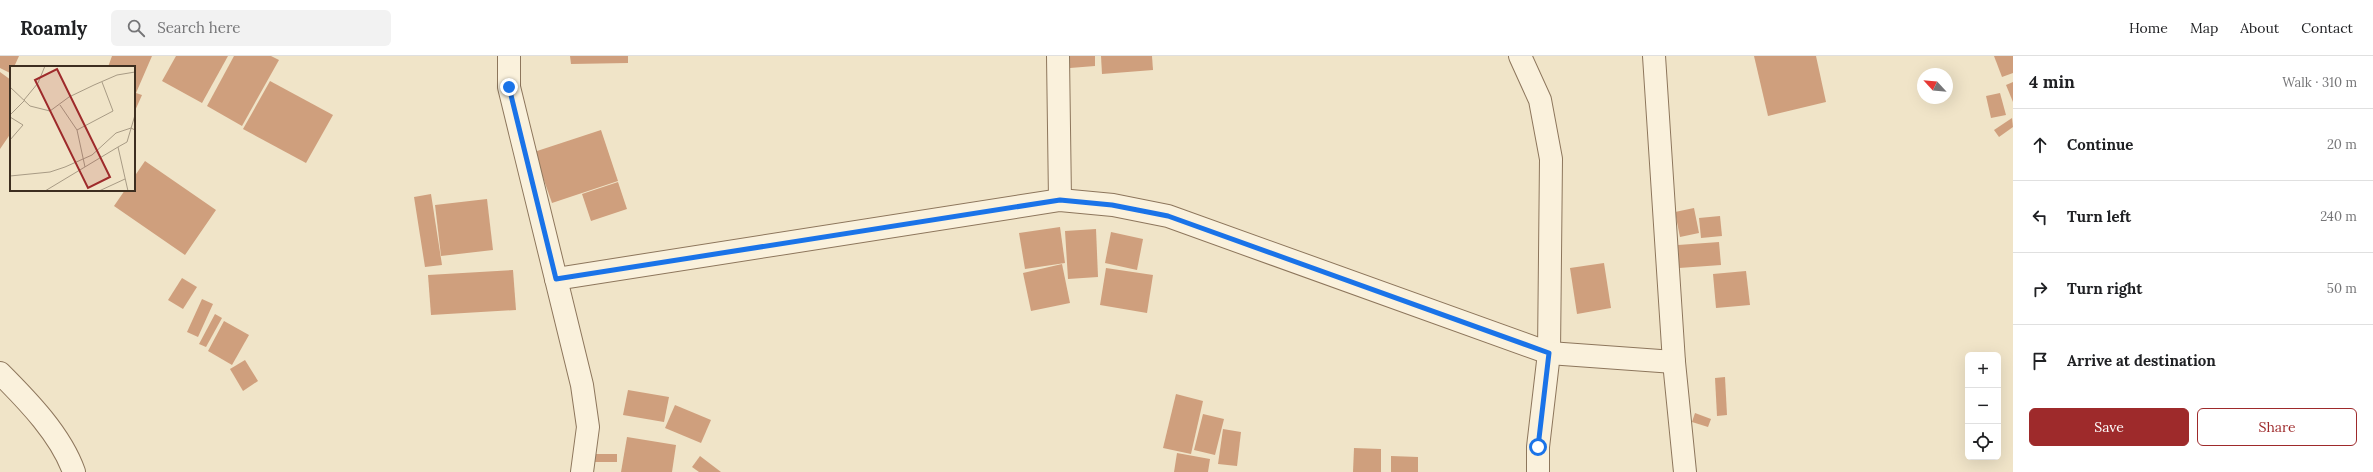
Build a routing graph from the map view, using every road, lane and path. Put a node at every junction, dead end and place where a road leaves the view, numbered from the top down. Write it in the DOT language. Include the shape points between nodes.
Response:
graph roads {
  1 [pos="509,56"];
  2 [pos="1058,56"];
  3 [pos="1520,56"];
  4 [pos="1654,56"];
  5 [pos="1060,200"];
  6 [pos="556,279"];
  7 [pos="1549,353"];
  8 [pos="1674,362"];
  9 [pos="0,373"];
  10 [pos="74,472"];
  11 [pos="582,472"];
  12 [pos="1538,472"];
  13 [pos="1685,472"];
  1 -- 6 [label="street" via="509,87"];
  2 -- 5 [label="street"];
  3 -- 7 [label="street" via="1540,100 1551,158"];
  4 -- 8 [label="street"];
  5 -- 6 [label="street"];
  5 -- 7 [label="street" via="1112,205 1168,216"];
  6 -- 11 [label="street" via="582,385 588,427"];
  7 -- 8 [label="street"];
  7 -- 12 [label="street" via="1538,447"];
  8 -- 13 [label="street"];
  9 -- 10 [label="street" via="64,449"];
}
